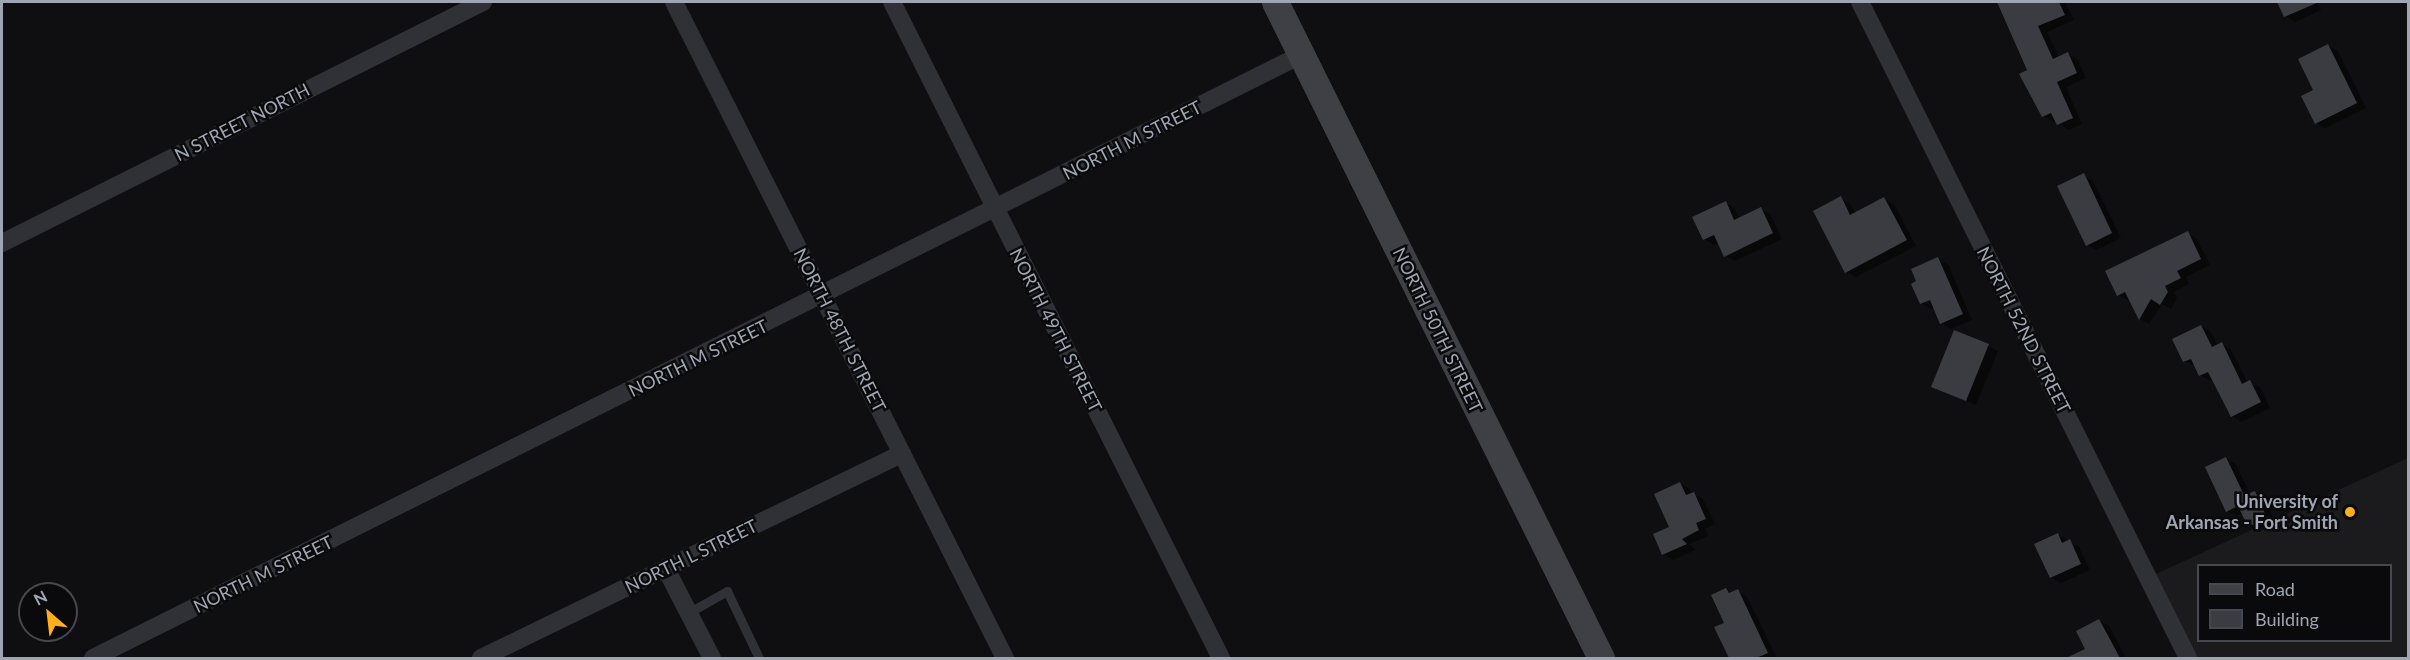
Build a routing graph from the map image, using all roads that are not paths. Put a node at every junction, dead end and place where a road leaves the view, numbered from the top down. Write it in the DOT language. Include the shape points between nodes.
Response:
graph roads {
  1 [pos="483,2"];
  2 [pos="674,2"];
  3 [pos="891,2"];
  4 [pos="1275,2"];
  5 [pos="1860,2"];
  6 [pos="1301,55"];
  7 [pos="996,209"];
  8 [pos="2,243"];
  9 [pos="822,296"];
  10 [pos="902,454"];
  11 [pos="666,568"];
  12 [pos="688,613"];
  13 [pos="93,658"];
  14 [pos="480,658"];
  15 [pos="712,658"];
  16 [pos="759,658"];
  17 [pos="1005,658"];
  18 [pos="1221,658"];
  19 [pos="1601,658"];
  20 [pos="2188,658"];
  1 -- 8 [label="street, N STREET NORTH"];
  2 -- 9 [label="street, NORTH 48TH STREET"];
  3 -- 7 [label="street, NORTH 49TH STREET"];
  4 -- 6 [label="street, NORTH 50TH STREET"];
  5 -- 20 [label="street, NORTH 52ND STREET"];
  6 -- 7 [label="street, NORTH M STREET"];
  6 -- 19 [label="street, NORTH 50TH STREET"];
  7 -- 9 [label="street, NORTH M STREET"];
  7 -- 18 [label="street, NORTH 49TH STREET"];
  9 -- 10 [label="street, NORTH 48TH STREET"];
  9 -- 13 [label="street, NORTH M STREET"];
  10 -- 11 [label="street, NORTH L STREET"];
  10 -- 17 [label="street, NORTH 48TH STREET"];
  11 -- 12 [label="street"];
  11 -- 14 [label="street, NORTH L STREET"];
  12 -- 15 [label="street"];
  12 -- 16 [label="lane" via="727,591"];
}
